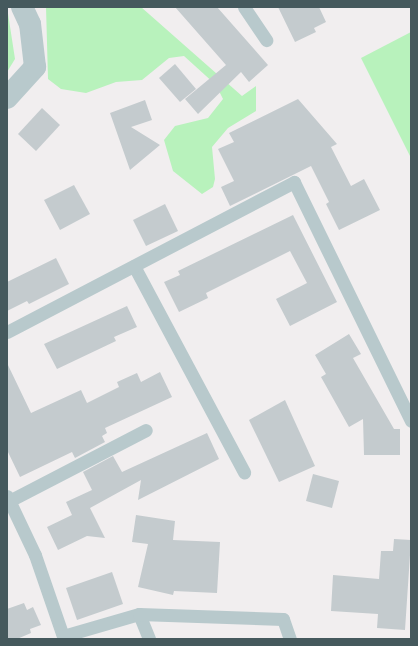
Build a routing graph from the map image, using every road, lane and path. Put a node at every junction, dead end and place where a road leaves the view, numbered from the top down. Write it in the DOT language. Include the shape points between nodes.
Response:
graph roads {
  1 [pos="244,7"];
  2 [pos="27,12"];
  3 [pos="266,40"];
  4 [pos="7,98"];
  5 [pos="134,266"];
  6 [pos="7,332"];
  7 [pos="411,421"];
  8 [pos="146,430"];
  9 [pos="244,472"];
  10 [pos="8,498"];
  11 [pos="139,614"];
  12 [pos="64,638"];
  13 [pos="149,639"];
  14 [pos="290,639"];
  1 -- 3 [label="lane"];
  2 -- 4 [label="street" via="35,67"];
  5 -- 6 [label="lane"];
  5 -- 7 [label="lane" via="294,182"];
  5 -- 9 [label="lane"];
  8 -- 10 [label="lane"];
  10 -- 12 [label="lane" via="35,555"];
  11 -- 12 [label="lane"];
  11 -- 13 [label="lane"];
  11 -- 14 [label="lane" via="283,619"];
}
